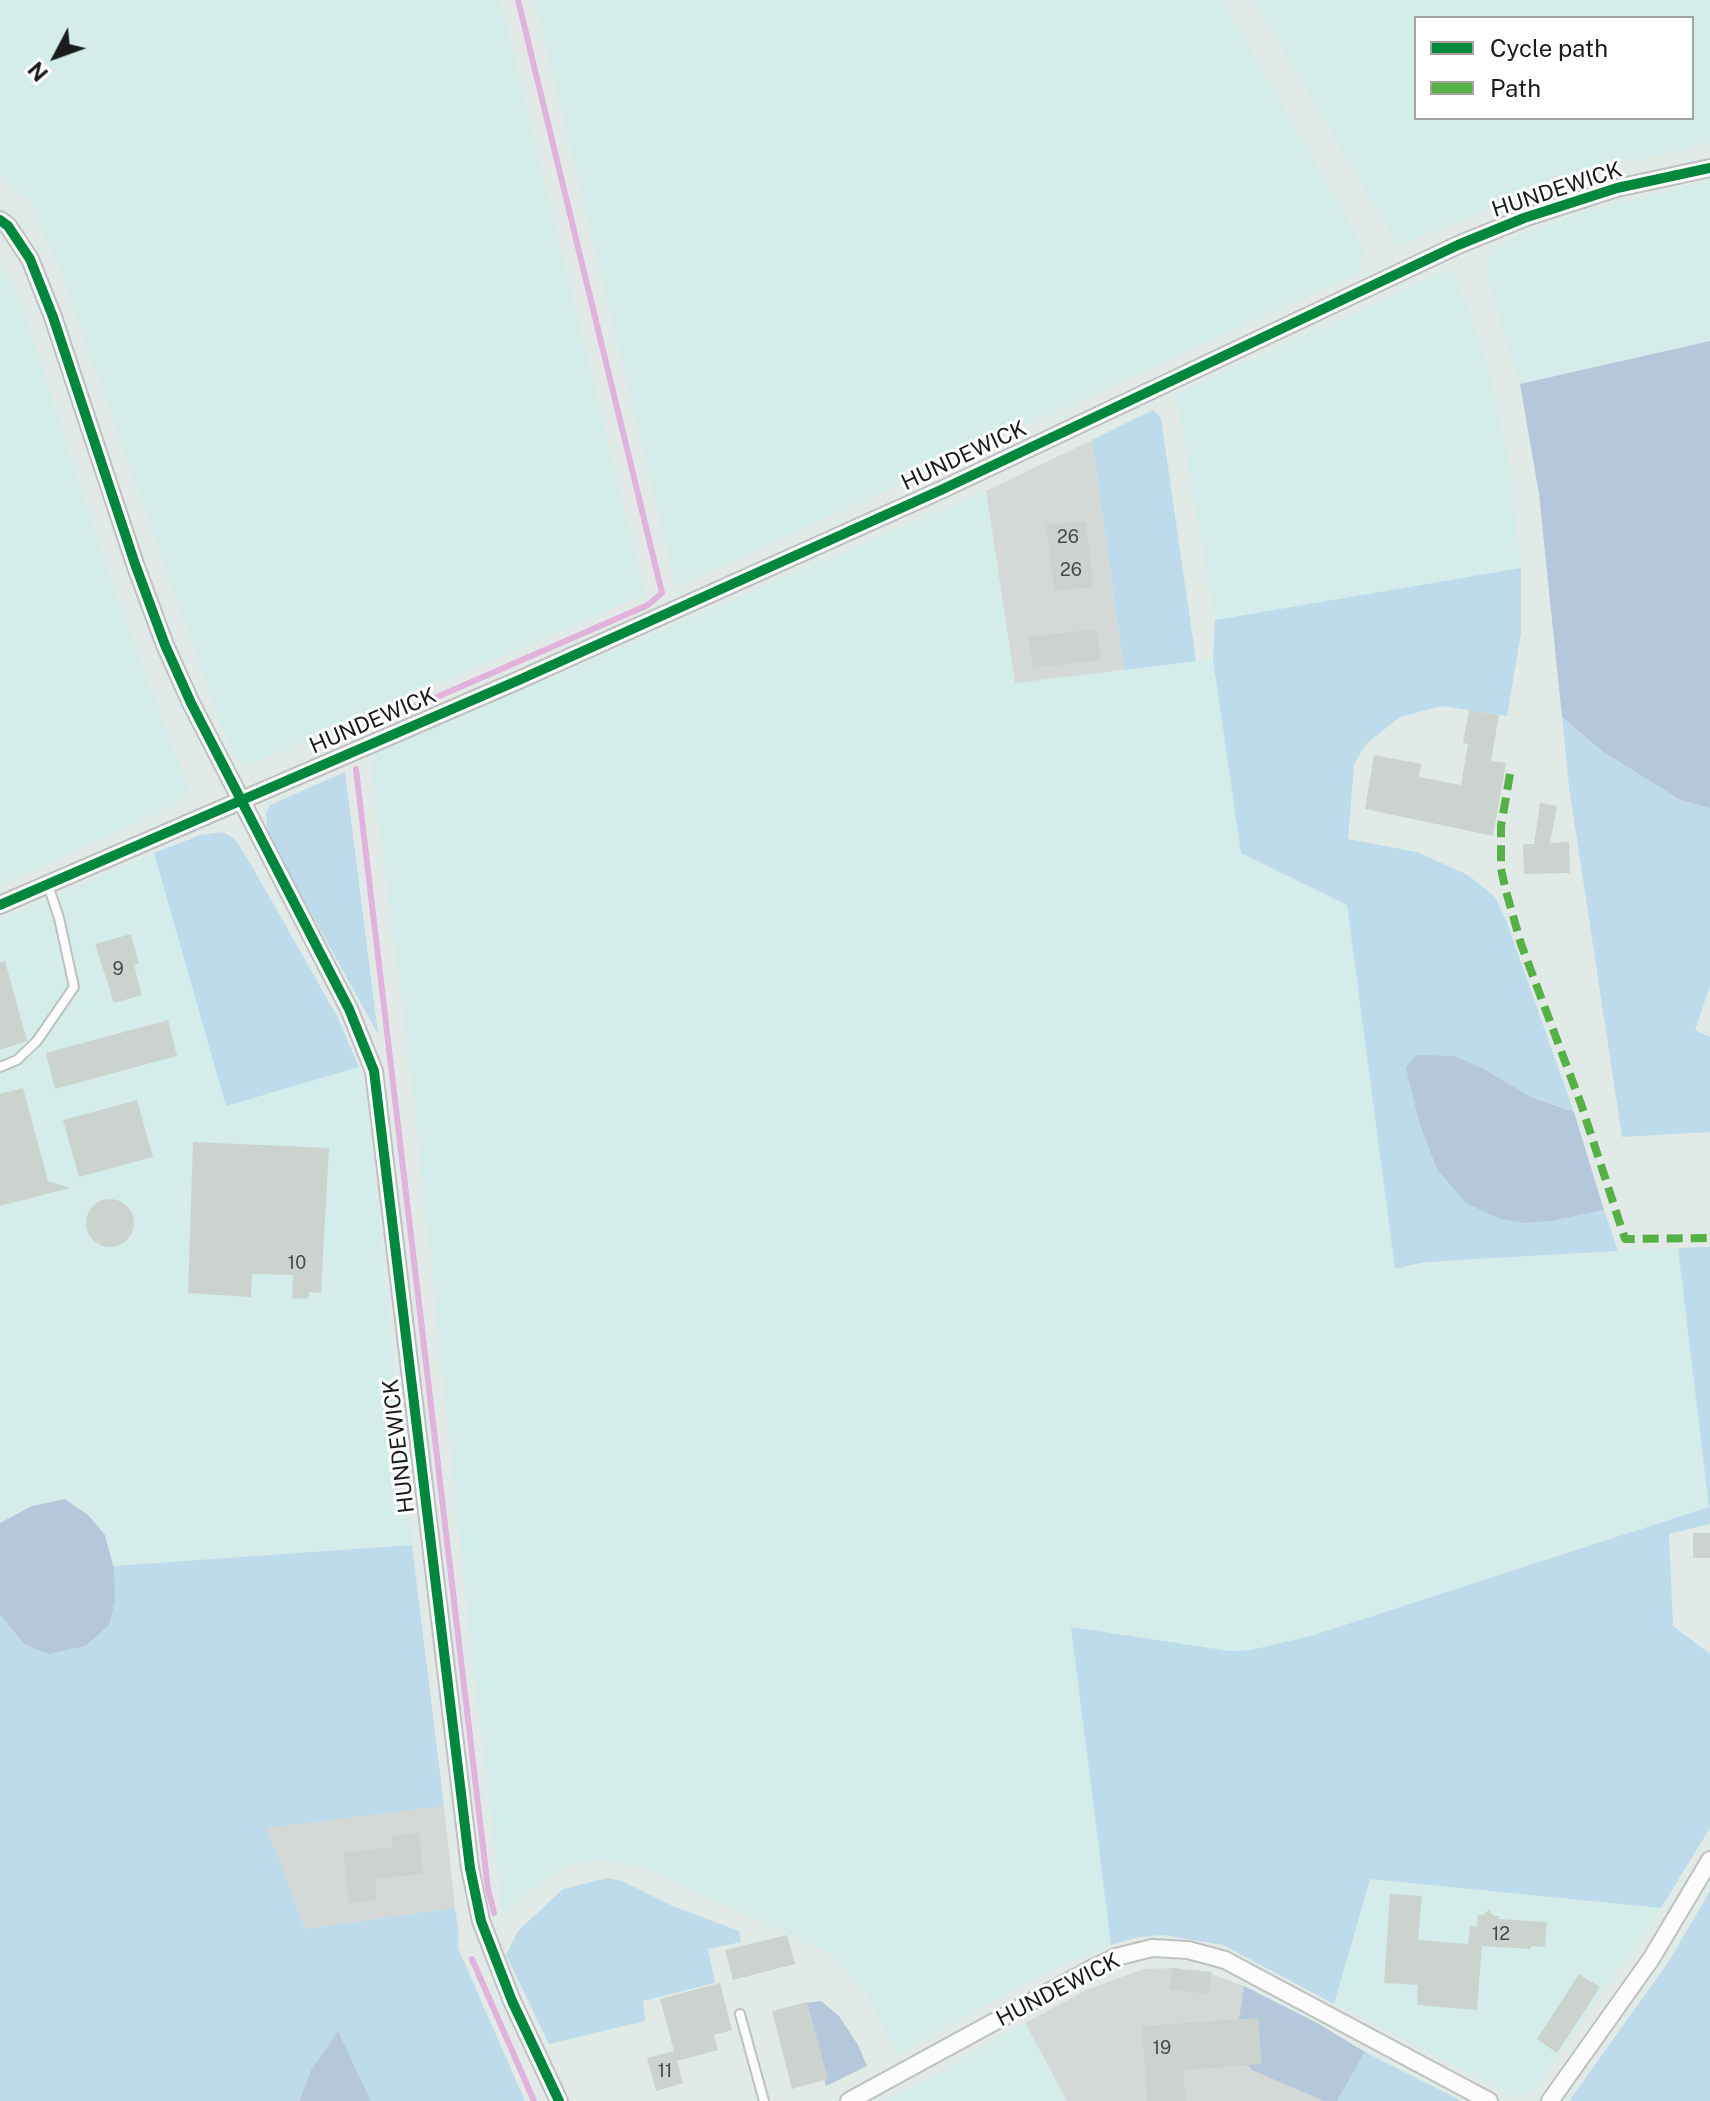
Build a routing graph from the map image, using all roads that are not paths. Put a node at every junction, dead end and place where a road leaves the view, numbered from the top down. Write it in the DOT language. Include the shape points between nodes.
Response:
graph roads {
  1 [pos="1710,168"];
  2 [pos="0,220"];
  3 [pos="241,799"];
  4 [pos="47,884"];
  5 [pos="0,905"];
  6 [pos="0,1067"];
  7 [pos="1710,1860"];
  8 [pos="740,2014"];
  9 [pos="559,2101"];
  10 [pos="764,2101"];
  11 [pos="849,2101"];
  12 [pos="1489,2101"];
  13 [pos="1550,2101"];
  1 -- 3 [label="street, HUNDEWICK" via="1617,188 1458,245 941,490"];
  2 -- 3 [label="street, HUNDEWICK" via="30,259 165,645"];
  3 -- 4 [label="street, HUNDEWICK"];
  3 -- 9 [label="street, HUNDEWICK" via="342,995 374,1071 470,1868 481,1921"];
  4 -- 5 [label="street, HUNDEWICK"];
  4 -- 6 [label="lane" via="74,987 37,1041 17,1060"];
  7 -- 13 [label="street" via="1651,1959"];
  8 -- 10 [label="lane"];
  11 -- 12 [label="street, HUNDEWICK" via="1091,1969 1152,1948 1225,1960"];
}
